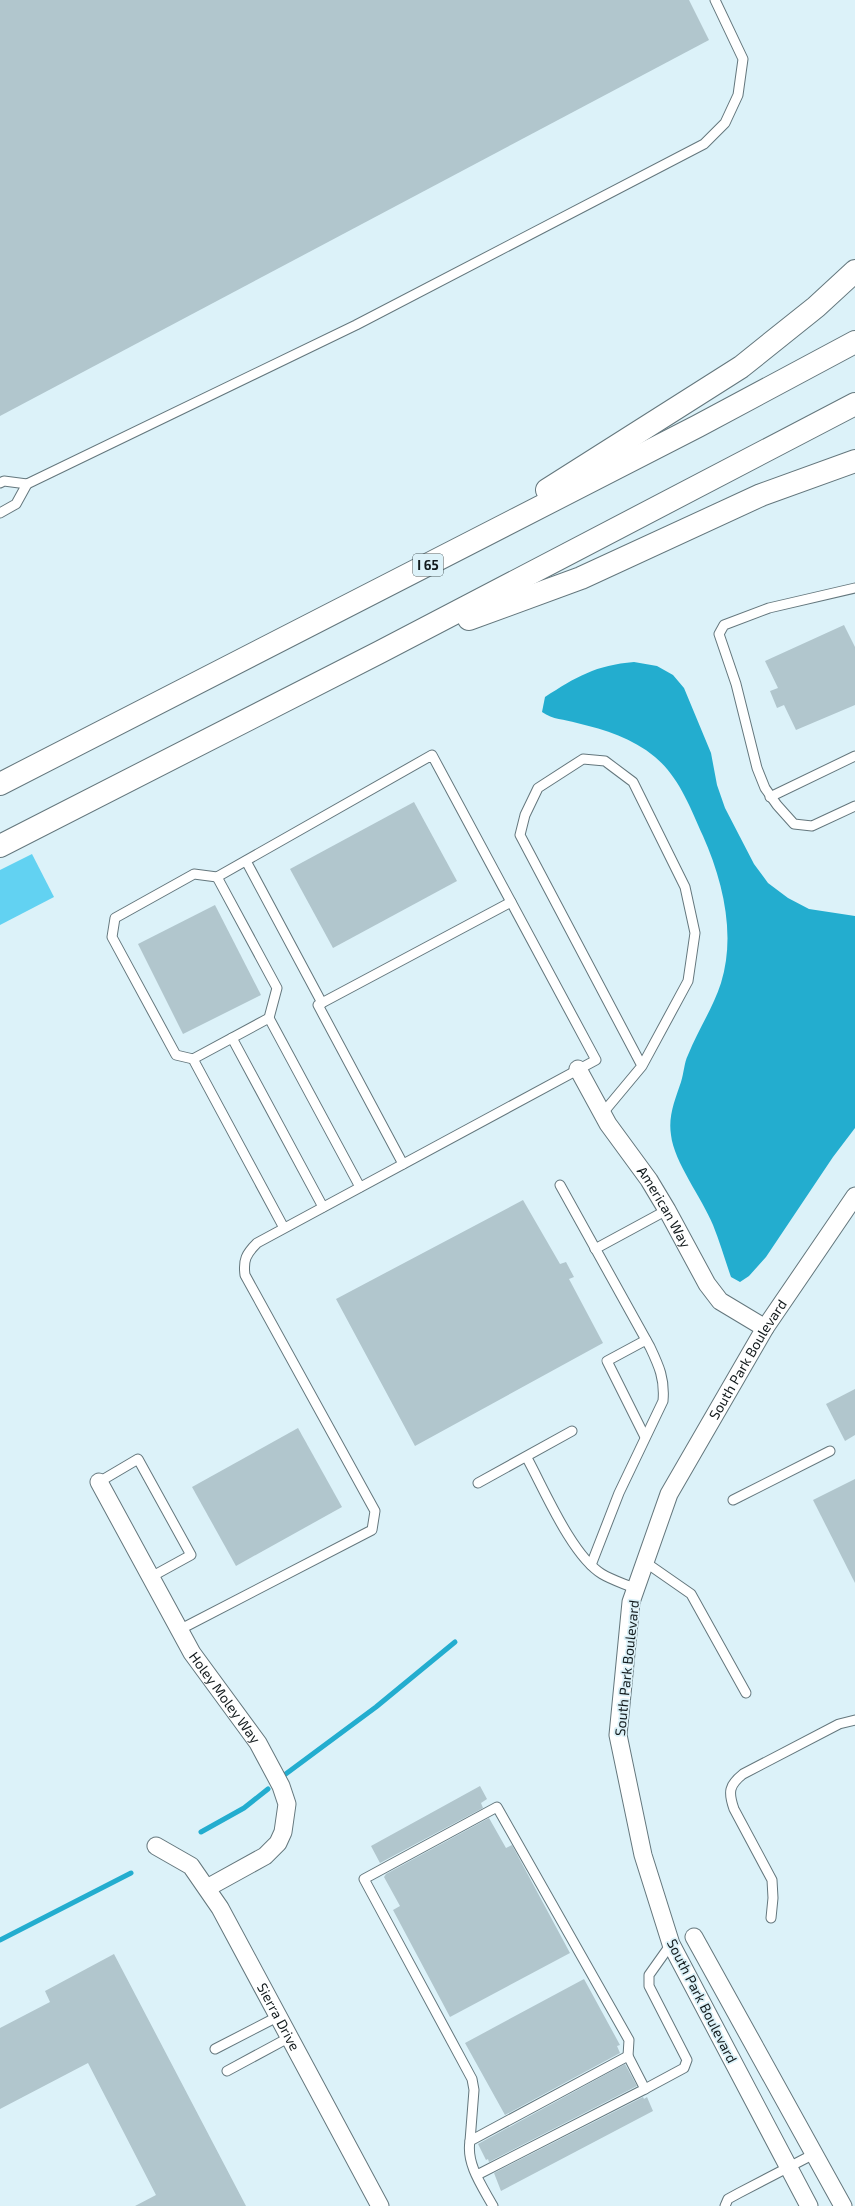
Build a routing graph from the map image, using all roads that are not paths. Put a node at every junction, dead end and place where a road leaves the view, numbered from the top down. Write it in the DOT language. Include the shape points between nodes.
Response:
graph roads {
  1 [pos="715,0"];
  2 [pos="855,271"];
  3 [pos="855,342"];
  4 [pos="855,404"];
  5 [pos="855,461"];
  6 [pos="0,483"];
  7 [pos="27,484"];
  8 [pos="0,513"];
  9 [pos="420,569"];
  10 [pos="855,588"];
  11 [pos="380,652"];
  12 [pos="855,756"];
  13 [pos="0,784"];
  14 [pos="770,797"];
  15 [pos="855,806"];
  16 [pos="0,846"];
  17 [pos="246,860"];
  18 [pos="217,877"];
  19 [pos="511,902"];
  20 [pos="322,1003"];
  21 [pos="269,1018"];
  22 [pos="232,1038"];
  23 [pos="193,1059"];
  24 [pos="642,1066"];
  25 [pos="578,1069"];
  26 [pos="602,1114"];
  27 [pos="403,1164"];
  28 [pos="560,1186"];
  29 [pos="360,1187"];
  30 [pos="855,1196"];
  31 [pos="323,1207"];
  32 [pos="667,1210"];
  33 [pos="284,1228"];
  34 [pos="596,1249"];
  35 [pos="765,1328"];
  36 [pos="646,1340"];
  37 [pos="572,1431"];
  38 [pos="644,1437"];
  39 [pos="830,1451"];
  40 [pos="526,1458"];
  41 [pos="99,1482"];
  42 [pos="478,1483"];
  43 [pos="733,1500"];
  44 [pos="645,1562"];
  45 [pos="591,1565"];
  46 [pos="151,1577"];
  47 [pos="636,1589"];
  48 [pos="179,1630"];
  49 [pos="746,1693"];
  50 [pos="855,1720"];
  51 [pos="156,1846"];
  52 [pos="206,1888"];
  53 [pos="771,1918"];
  54 [pos="694,1937"];
  55 [pos="671,1944"];
  56 [pos="279,2016"];
  57 [pos="290,2037"];
  58 [pos="215,2048"];
  59 [pos="628,2056"];
  60 [pos="227,2071"];
  61 [pos="644,2089"];
  62 [pos="470,2141"];
  63 [pos="814,2154"];
  64 [pos="789,2168"];
  65 [pos="477,2175"];
  66 [pos="380,2206"];
  67 [pos="494,2206"];
  68 [pos="724,2206"];
  69 [pos="809,2206"];
  70 [pos="843,2206"];
  1 -- 7 [label="lane" via="743,59 738,95 725,123 704,144 356,325"];
  2 -- 9 [label="highway" via="816,307 740,367"];
  3 -- 9 [label="highway, I 65"];
  4 -- 11 [label="highway"];
  5 -- 11 [label="highway" via="761,495 581,578"];
  6 -- 7 [label="lane" via="4,481"];
  7 -- 8 [label="lane" via="16,504"];
  9 -- 13 [label="highway, I 65"];
  10 -- 14 [label="lane" via="768,608 724,625 719,634 736,684 757,768"];
  11 -- 16 [label="highway"];
  12 -- 14 [label="lane"];
  14 -- 15 [label="lane" via="794,824 812,826"];
  17 -- 18 [label="lane"];
  17 -- 19 [label="lane" via="432,755"];
  17 -- 20 [label="lane"];
  18 -- 21 [label="lane" via="277,988"];
  18 -- 23 [label="lane" via="194,874 115,918 112,937 176,1055"];
  19 -- 20 [label="lane"];
  19 -- 25 [label="lane" via="596,1060"];
  20 -- 27 [label="lane" via="318,1005"];
  21 -- 22 [label="lane"];
  21 -- 29 [label="lane"];
  22 -- 23 [label="lane"];
  22 -- 31 [label="lane"];
  23 -- 33 [label="lane"];
  24 -- 24 [label="lane" via="520,835 525,815 538,788 583,759 605,761 633,782 685,887 696,933 688,981"];
  24 -- 26 [label="lane"];
  25 -- 26 [label="street, American Way"];
  25 -- 27 [label="lane"];
  26 -- 32 [label="street, American Way"];
  27 -- 29 [label="lane"];
  28 -- 34 [label="lane"];
  29 -- 31 [label="lane"];
  30 -- 35 [label="street, South Park Boulevard"];
  31 -- 33 [label="lane"];
  32 -- 34 [label="lane"];
  32 -- 35 [label="street, American Way" via="707,1284 720,1301"];
  33 -- 48 [label="lane" via="256,1243 246,1254 245,1275 375,1511 372,1530"];
  34 -- 36 [label="lane"];
  35 -- 44 [label="street, South Park Boulevard" via="669,1494"];
  36 -- 38 [label="lane" via="662,1372 664,1387 662,1400"];
  36 -- 38 [label="lane" via="607,1361"];
  37 -- 40 [label="lane"];
  38 -- 45 [label="lane" via="618,1493"];
  39 -- 43 [label="lane"];
  40 -- 42 [label="lane"];
  40 -- 45 [label="lane" via="571,1539"];
  41 -- 46 [label="street, Holey Moley Way"];
  41 -- 46 [label="lane" via="138,1459 191,1555"];
  44 -- 47 [label="street, South Park Boulevard"];
  44 -- 49 [label="lane" via="691,1594"];
  45 -- 47 [label="lane" via="601,1574"];
  46 -- 48 [label="street, Holey Moley Way"];
  47 -- 55 [label="street, South Park Boulevard" via="631,1602 618,1735 643,1855"];
  48 -- 52 [label="street, Holey Moley Way" via="192,1654 258,1743 281,1786 287,1804 283,1832 278,1843 265,1856"];
  50 -- 53 [label="lane" via="839,1724 732,1782 729,1796 734,1809 772,1880"];
  51 -- 52 [label="street, Sierra Drive" via="191,1866"];
  52 -- 56 [label="street, Sierra Drive" via="220,1908"];
  54 -- 63 [label="street, South Park Boulevard"];
  55 -- 61 [label="lane" via="649,1975 649,1986 687,2060 684,2068"];
  55 -- 64 [label="street, South Park Boulevard"];
  56 -- 57 [label="street, Sierra Drive"];
  56 -- 58 [label="lane"];
  57 -- 60 [label="lane"];
  57 -- 66 [label="street, Sierra Drive"];
  59 -- 61 [label="lane"];
  59 -- 62 [label="lane"];
  59 -- 62 [label="lane" via="628,2040 497,1807 364,1879 472,2079 474,2090"];
  61 -- 65 [label="lane"];
  62 -- 65 [label="lane" via="468,2151"];
  63 -- 64 [label="lane"];
  63 -- 70 [label="street, South Park Boulevard"];
  64 -- 68 [label="lane" via="728,2199"];
  64 -- 69 [label="street, South Park Boulevard"];
  65 -- 67 [label="lane"];
}
